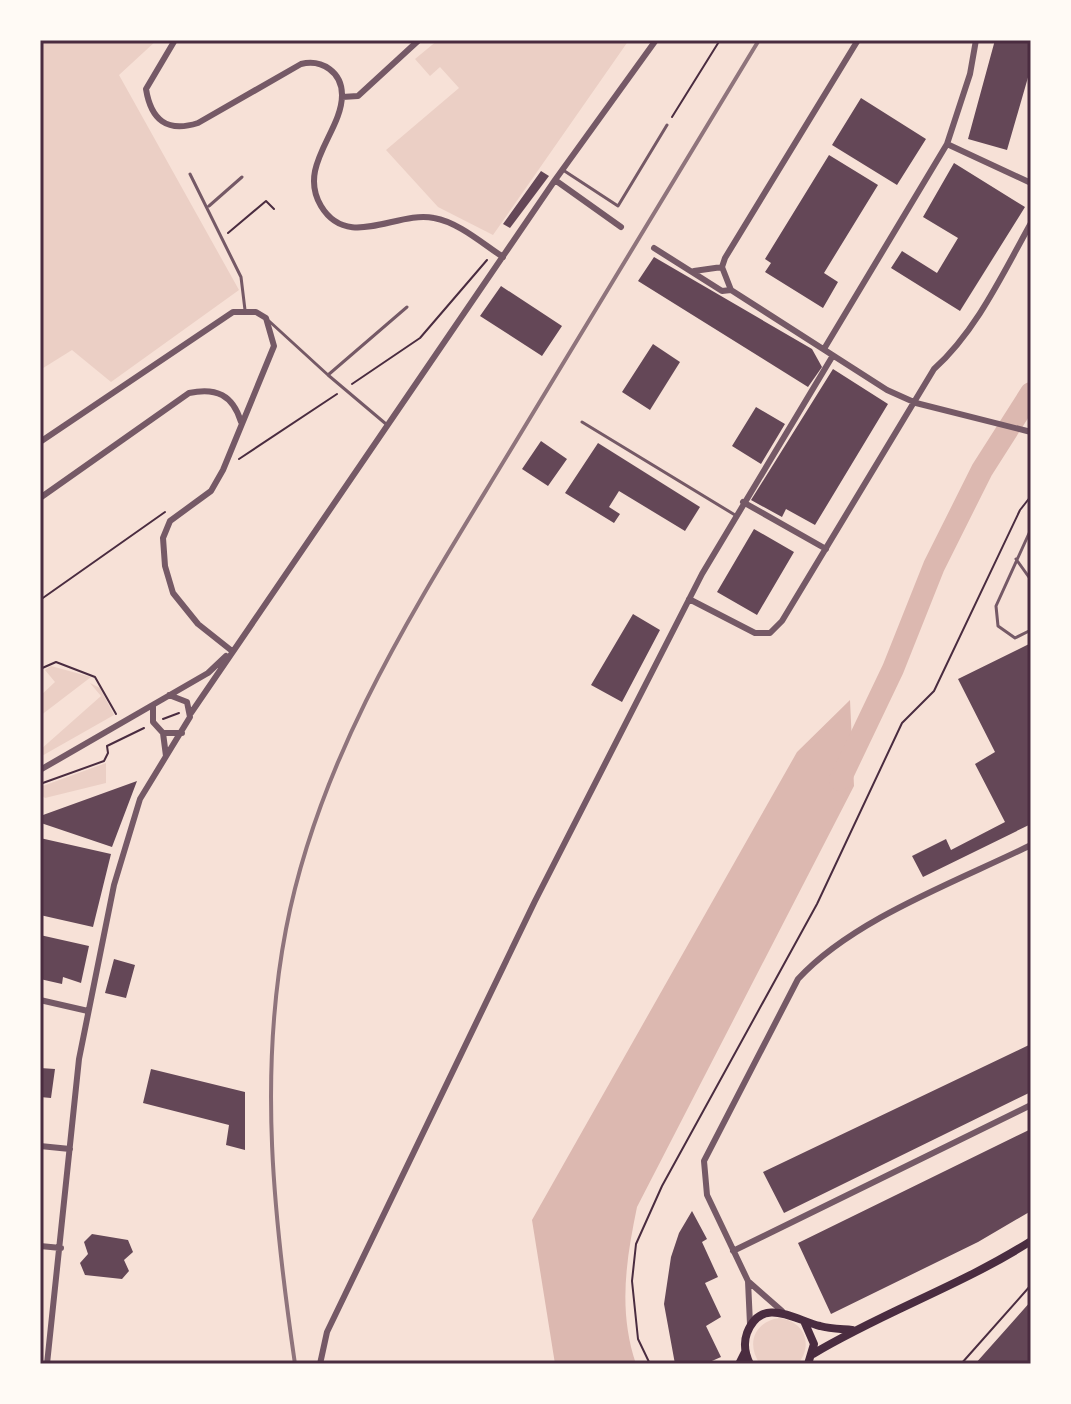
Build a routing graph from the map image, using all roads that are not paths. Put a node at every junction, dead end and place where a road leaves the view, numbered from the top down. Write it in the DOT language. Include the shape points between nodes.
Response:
graph roads {
  1 [pos="175,40"];
  2 [pos="419,40"];
  3 [pos="656,40"];
  4 [pos="858,40"];
  5 [pos="976,40"];
  6 [pos="342,97"];
  7 [pos="667,125"];
  8 [pos="947,144"];
  9 [pos="562,170"];
  10 [pos="190,174"];
  11 [pos="242,177"];
  12 [pos="555,180"];
  13 [pos="1031,183"];
  14 [pos="208,206"];
  15 [pos="1031,223"];
  16 [pos="621,227"];
  17 [pos="654,248"];
  18 [pos="503,257"];
  19 [pos="722,267"];
  20 [pos="692,271"];
  21 [pos="731,290"];
  22 [pos="407,307"];
  23 [pos="245,311"];
  24 [pos="266,318"];
  25 [pos="824,349"];
  26 [pos="832,357"];
  27 [pos="328,375"];
  28 [pos="916,403"];
  29 [pos="241,422"];
  30 [pos="582,422"];
  31 [pos="387,425"];
  32 [pos="1031,432"];
  33 [pos="40,442"];
  34 [pos="40,498"];
  35 [pos="743,502"];
  36 [pos="735,515"];
  37 [pos="1031,529"];
  38 [pos="826,549"];
  39 [pos="1016,559"];
  40 [pos="1031,580"];
  41 [pos="689,599"];
  42 [pos="1031,630"];
  43 [pos="232,651"];
  44 [pos="169,695"];
  45 [pos="153,706"];
  46 [pos="191,713"];
  47 [pos="130,719"];
  48 [pos="153,722"];
  49 [pos="163,733"];
  50 [pos="182,733"];
  51 [pos="166,756"];
  52 [pos="40,770"];
  53 [pos="1031,845"];
  54 [pos="40,1000"];
  55 [pos="88,1011"];
  56 [pos="1031,1105"];
  57 [pos="40,1146"];
  58 [pos="70,1149"];
  59 [pos="1031,1241"];
  60 [pos="40,1246"];
  61 [pos="61,1248"];
  62 [pos="733,1251"];
  63 [pos="748,1281"];
  64 [pos="782,1311"];
  65 [pos="800,1318"];
  66 [pos="750,1327"];
  67 [pos="853,1330"];
  68 [pos="745,1352"];
  69 [pos="813,1354"];
  70 [pos="47,1364"];
  71 [pos="320,1364"];
  72 [pos="739,1364"];
  73 [pos="750,1364"];
  74 [pos="808,1364"];
  1 -- 6 [label="street" via="146,89 149,107 169,127 198,123 315,61 330,68"];
  2 -- 6 [label="street" via="358,96"];
  3 -- 9 [label="street"];
  4 -- 19 [label="street"];
  5 -- 8 [label="street"];
  6 -- 18 [label="street" via="316,165 321,207 343,224 364,229 434,218"];
  7 -- 9 [label="lane" via="618,206"];
  8 -- 13 [label="street"];
  8 -- 25 [label="street"];
  9 -- 12 [label="street"];
  10 -- 14 [label="lane"];
  11 -- 14 [label="lane"];
  12 -- 16 [label="street"];
  12 -- 18 [label="street"];
  14 -- 23 [label="lane" via="241,277"];
  15 -- 28 [label="street" via="984,307 953,352 934,369"];
  17 -- 20 [label="street"];
  18 -- 31 [label="street"];
  19 -- 20 [label="street"];
  19 -- 21 [label="street"];
  20 -- 21 [label="street" via="722,291"];
  21 -- 25 [label="street"];
  22 -- 27 [label="lane"];
  23 -- 24 [label="street"];
  23 -- 33 [label="street" via="218,320"];
  24 -- 27 [label="lane"];
  24 -- 29 [label="street" via="274,346"];
  25 -- 26 [label="street"];
  26 -- 28 [label="street"];
  26 -- 35 [label="street"];
  27 -- 31 [label="lane"];
  28 -- 32 [label="street"];
  28 -- 38 [label="street"];
  29 -- 34 [label="street" via="237,409 218,392 189,393"];
  29 -- 43 [label="street" via="211,491 170,521 163,538 173,593 198,624"];
  30 -- 36 [label="lane"];
  31 -- 43 [label="street"];
  35 -- 36 [label="street"];
  35 -- 38 [label="street"];
  36 -- 41 [label="street"];
  37 -- 39 [label="lane"];
  38 -- 41 [label="street" via="770,633 755,633"];
  39 -- 40 [label="lane"];
  39 -- 42 [label="lane" via="996,606 998,626 1015,638"];
  41 -- 71 [label="street" via="529,912 327,1332"];
  43 -- 44 [label="street" via="208,673"];
  43 -- 46 [label="street"];
  44 -- 45 [label="street"];
  44 -- 46 [label="street" via="182,698"];
  45 -- 47 [label="street"];
  45 -- 48 [label="street"];
  46 -- 50 [label="street"];
  47 -- 48 [label="street"];
  47 -- 52 [label="street"];
  48 -- 49 [label="street"];
  49 -- 50 [label="street"];
  49 -- 51 [label="street"];
  50 -- 51 [label="street"];
  51 -- 55 [label="street" via="140,799 127,834"];
  53 -- 62 [label="street" via="848,936 798,979 704,1161 707,1195"];
  54 -- 55 [label="street"];
  55 -- 58 [label="street"];
  56 -- 62 [label="street"];
  57 -- 58 [label="street"];
  58 -- 61 [label="street"];
  59 -- 67 [label="main road"];
  60 -- 61 [label="street"];
  61 -- 70 [label="street"];
  62 -- 63 [label="street"];
  63 -- 64 [label="street"];
  63 -- 66 [label="street"];
  64 -- 65 [label="main road"];
  64 -- 66 [label="main road" via="764,1315"];
  65 -- 67 [label="main road" via="821,1327"];
  65 -- 69 [label="main road" via="812,1334"];
  66 -- 68 [label="main road"];
  67 -- 69 [label="main road"];
  68 -- 72 [label="main road"];
  68 -- 73 [label="main road"];
  69 -- 74 [label="main road"];
}
